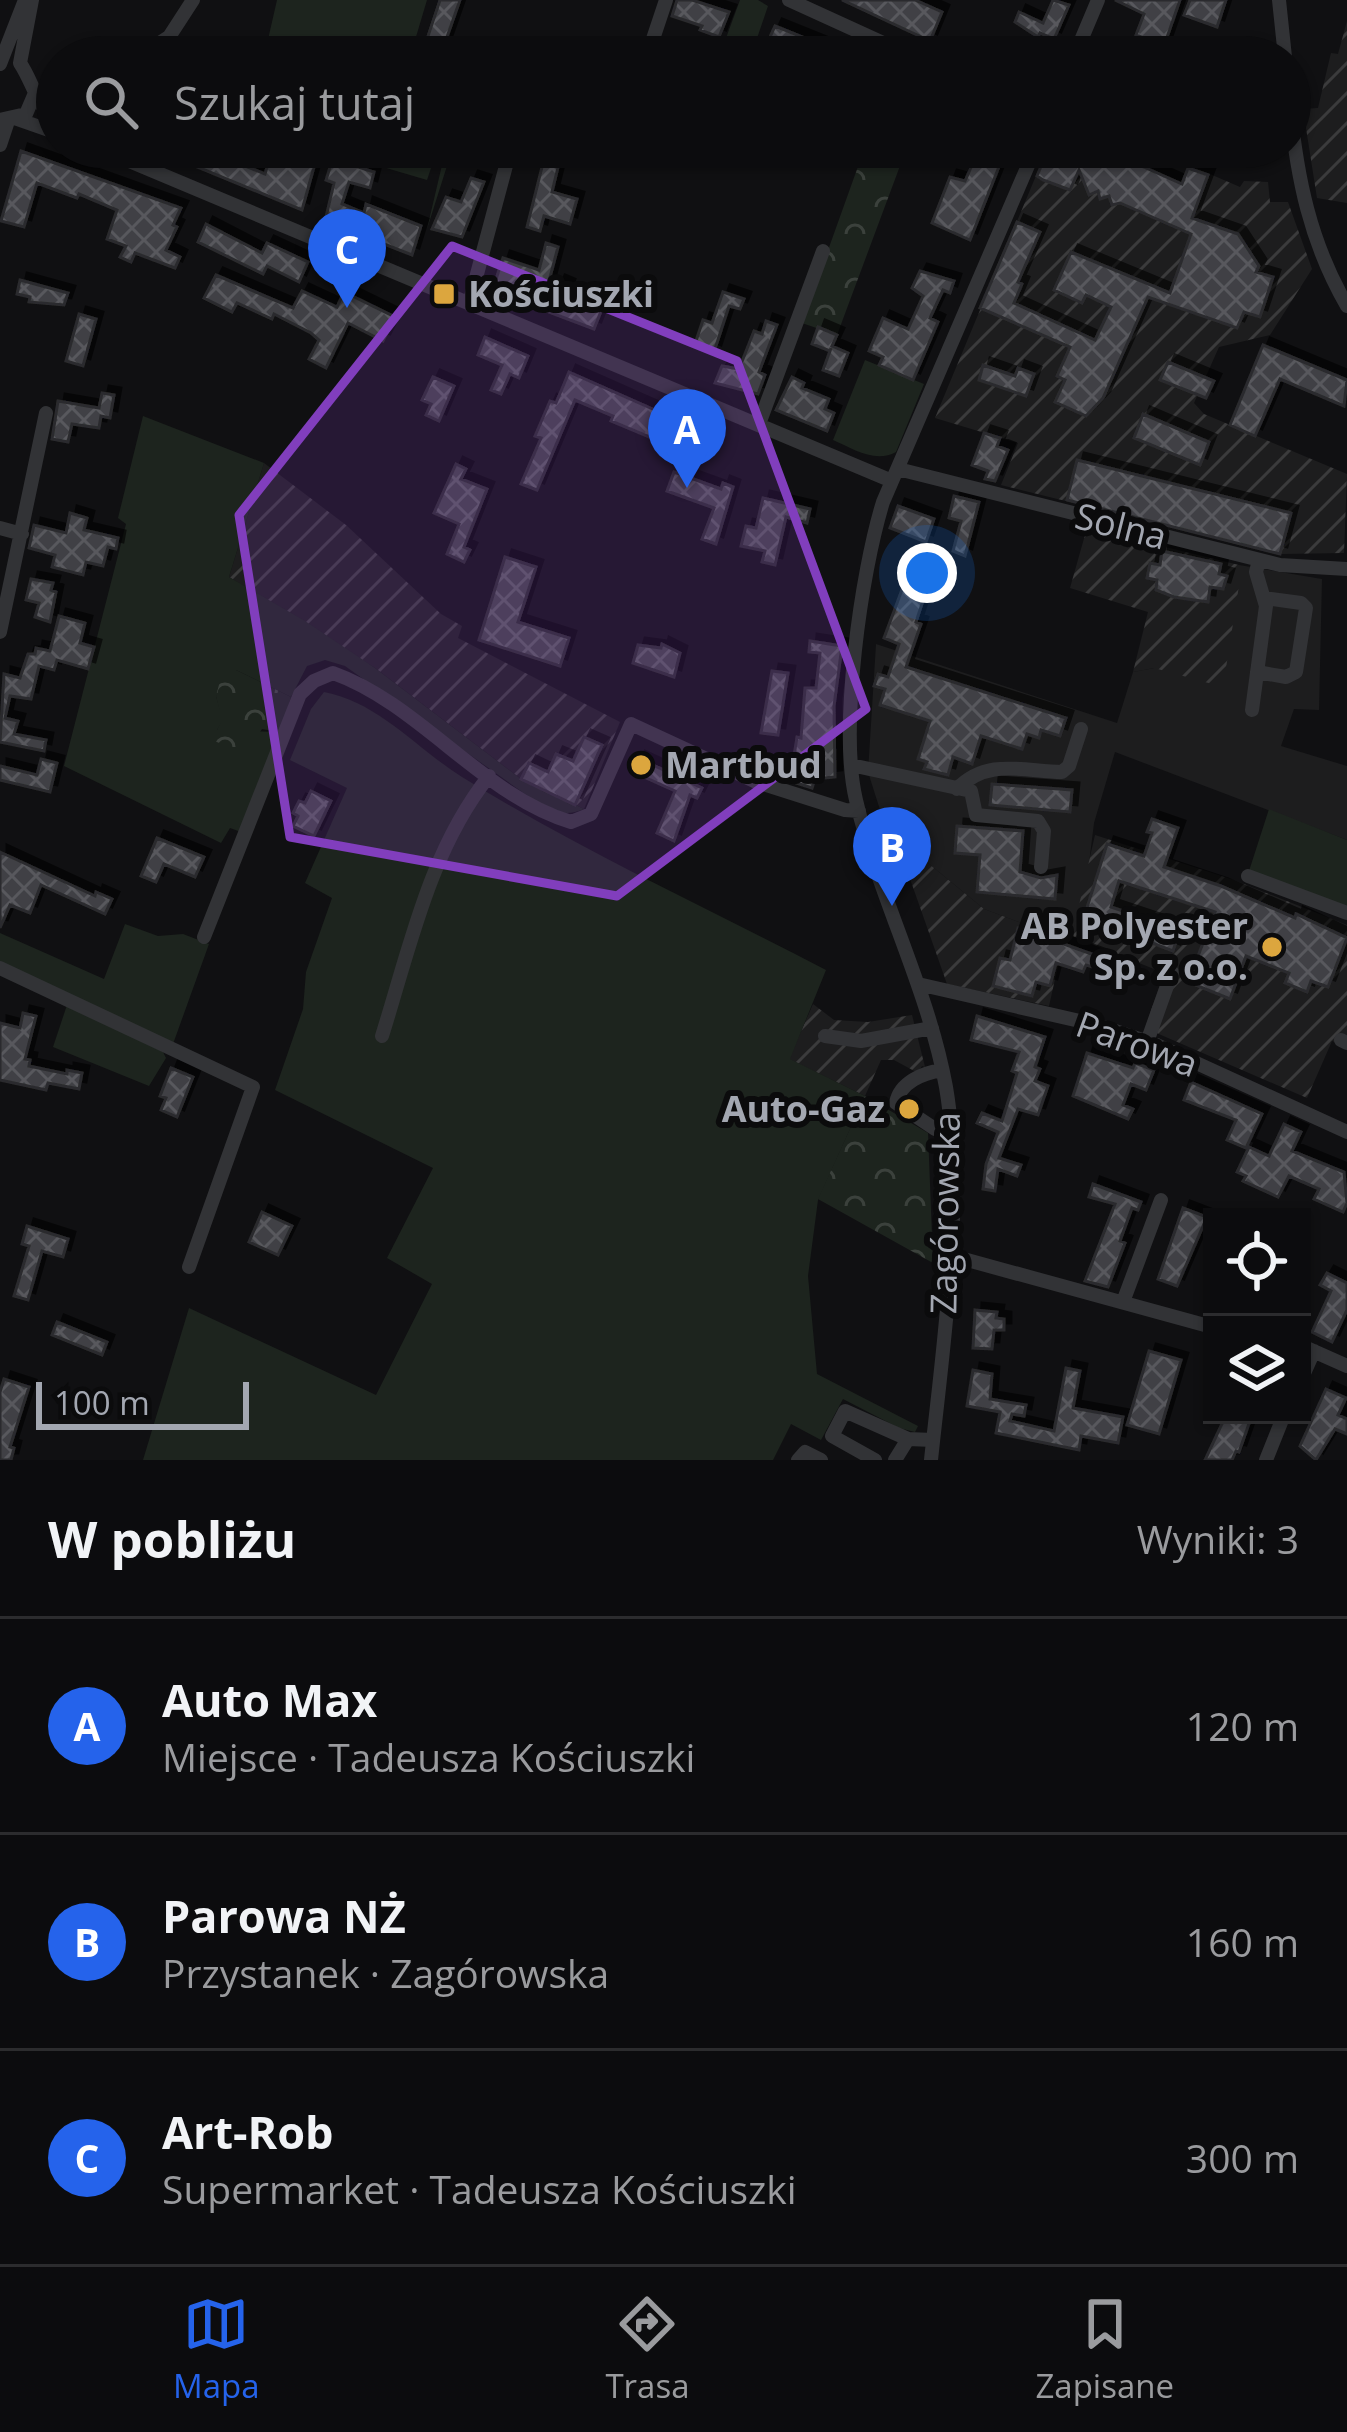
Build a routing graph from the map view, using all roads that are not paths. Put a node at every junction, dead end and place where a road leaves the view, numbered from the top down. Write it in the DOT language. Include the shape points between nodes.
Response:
graph roads {
  1 [pos="28,0"];
  2 [pos="193,0"];
  3 [pos="667,0"];
  4 [pos="789,0"];
  5 [pos="1099,0"];
  6 [pos="1279,0"];
  7 [pos="171,36"];
  8 [pos="654,36"];
  9 [pos="868,36"];
  10 [pos="1083,36"];
  11 [pos="1283,36"];
  12 [pos="0,64"];
  13 [pos="26,71"];
  14 [pos="35,92"];
  15 [pos="36,95"];
  16 [pos="8,120"];
  17 [pos="0,145"];
  18 [pos="146,168"];
  19 [pos="505,168"];
  20 [pos="1027,168"];
  21 [pos="1299,168"];
  22 [pos="824,251"];
  23 [pos="469,304"];
  24 [pos="1347,306"];
  25 [pos="46,413"];
  26 [pos="759,424"];
  27 [pos="895,475"];
  28 [pos="0,528"];
  29 [pos="22,534"];
  30 [pos="1259,560"];
  31 [pos="1347,569"];
  32 [pos="1265,598"];
  33 [pos="0,632"];
  34 [pos="1257,673"];
  35 [pos="1252,710"];
  36 [pos="1081,729"];
  37 [pos="851,765"];
  38 [pos="489,776"];
  39 [pos="957,789"];
  40 [pos="859,811"];
  41 [pos="1041,867"];
  42 [pos="1248,876"];
  43 [pos="1347,913"];
  44 [pos="204,937"];
  45 [pos="0,968"];
  46 [pos="1172,972"];
  47 [pos="918,984"];
  48 [pos="932,1028"];
  49 [pos="382,1036"];
  50 [pos="825,1036"];
  51 [pos="1148,1042"];
  52 [pos="942,1070"];
  53 [pos="951,1131"];
  54 [pos="1347,1132"];
  55 [pos="1160,1200"];
  56 [pos="949,1255"];
  57 [pos="189,1268"];
  58 [pos="1124,1302"];
  59 [pos="1203,1324"];
  60 [pos="1311,1350"];
  61 [pos="1347,1366"];
  62 [pos="1281,1424"];
  63 [pos="908,1439"];
  64 [pos="933,1440"];
  65 [pos="798,1460"];
  66 [pos="821,1460"];
  67 [pos="875,1460"];
  68 [pos="895,1460"];
  69 [pos="932,1460"];
  70 [pos="1266,1460"];
  1 -- 12 [label="street"];
  1 -- 13 [label="street" via="20,54"];
  2 -- 7 [label="street"];
  3 -- 8 [label="street"];
  4 -- 9 [label="street"];
  5 -- 10 [label="street"];
  6 -- 11 [label="street"];
  12 -- 13 [label="street"];
  13 -- 14 [label="street"];
  14 -- 15 [label="street"];
  14 -- 16 [label="street" via="32,106"];
  16 -- 17 [label="street"];
  18 -- 23 [label="street, Solna"];
  19 -- 23 [label="street"];
  20 -- 27 [label="street, Zagórowska"];
  21 -- 24 [label="street" via="1325,264"];
  22 -- 26 [label="street"];
  23 -- 26 [label="street, Solna"];
  25 -- 29 [label="street"];
  26 -- 27 [label="street, Solna"];
  27 -- 30 [label="street, Solna"];
  27 -- 37 [label="street, Zagórowska" via="867,573"];
  28 -- 29 [label="street"];
  29 -- 33 [label="street"];
  30 -- 31 [label="street, Solna"];
  30 -- 32 [label="street"];
  32 -- 34 [label="street"];
  32 -- 34 [label="street" via="1306,608 1296,672"];
  34 -- 35 [label="street"];
  36 -- 39 [label="street" via="1062,772 987,768"];
  37 -- 39 [label="street"];
  37 -- 40 [label="street, Zagórowska"];
  38 -- 40 [label="street" via="544,812 581,821 632,724 754,781"];
  38 -- 44 [label="street" via="404,712 333,673 314,681 301,694"];
  38 -- 49 [label="street" via="441,852"];
  39 -- 41 [label="street" via="971,791 976,815 1043,824"];
  40 -- 47 [label="street, Zagórowska"];
  42 -- 43 [label="street"];
  45 -- 57 [label="street" via="253,1087"];
  46 -- 51 [label="street"];
  47 -- 48 [label="street, Zagórowska"];
  47 -- 51 [label="street, Parowa"];
  48 -- 50 [label="street" via="861,1041"];
  48 -- 52 [label="street, Zagórowska"];
  51 -- 54 [label="street, Parowa"];
  52 -- 53 [label="street, Zagórowska"];
  52 -- 53 [label="street" via="926,1072 896,1099 935,1129"];
  53 -- 56 [label="street, Zagórowska"];
  55 -- 58 [label="street"];
  56 -- 58 [label="street"];
  56 -- 64 [label="street, Zagórowska"];
  58 -- 59 [label="street"];
  60 -- 61 [label="street"];
  62 -- 70 [label="street"];
  63 -- 64 [label="street"];
  63 -- 67 [label="street" via="845,1411 832,1436"];
  63 -- 68 [label="street"];
  64 -- 69 [label="street, Zagórowska"];
  65 -- 66 [label="street" via="805,1452"];
}
